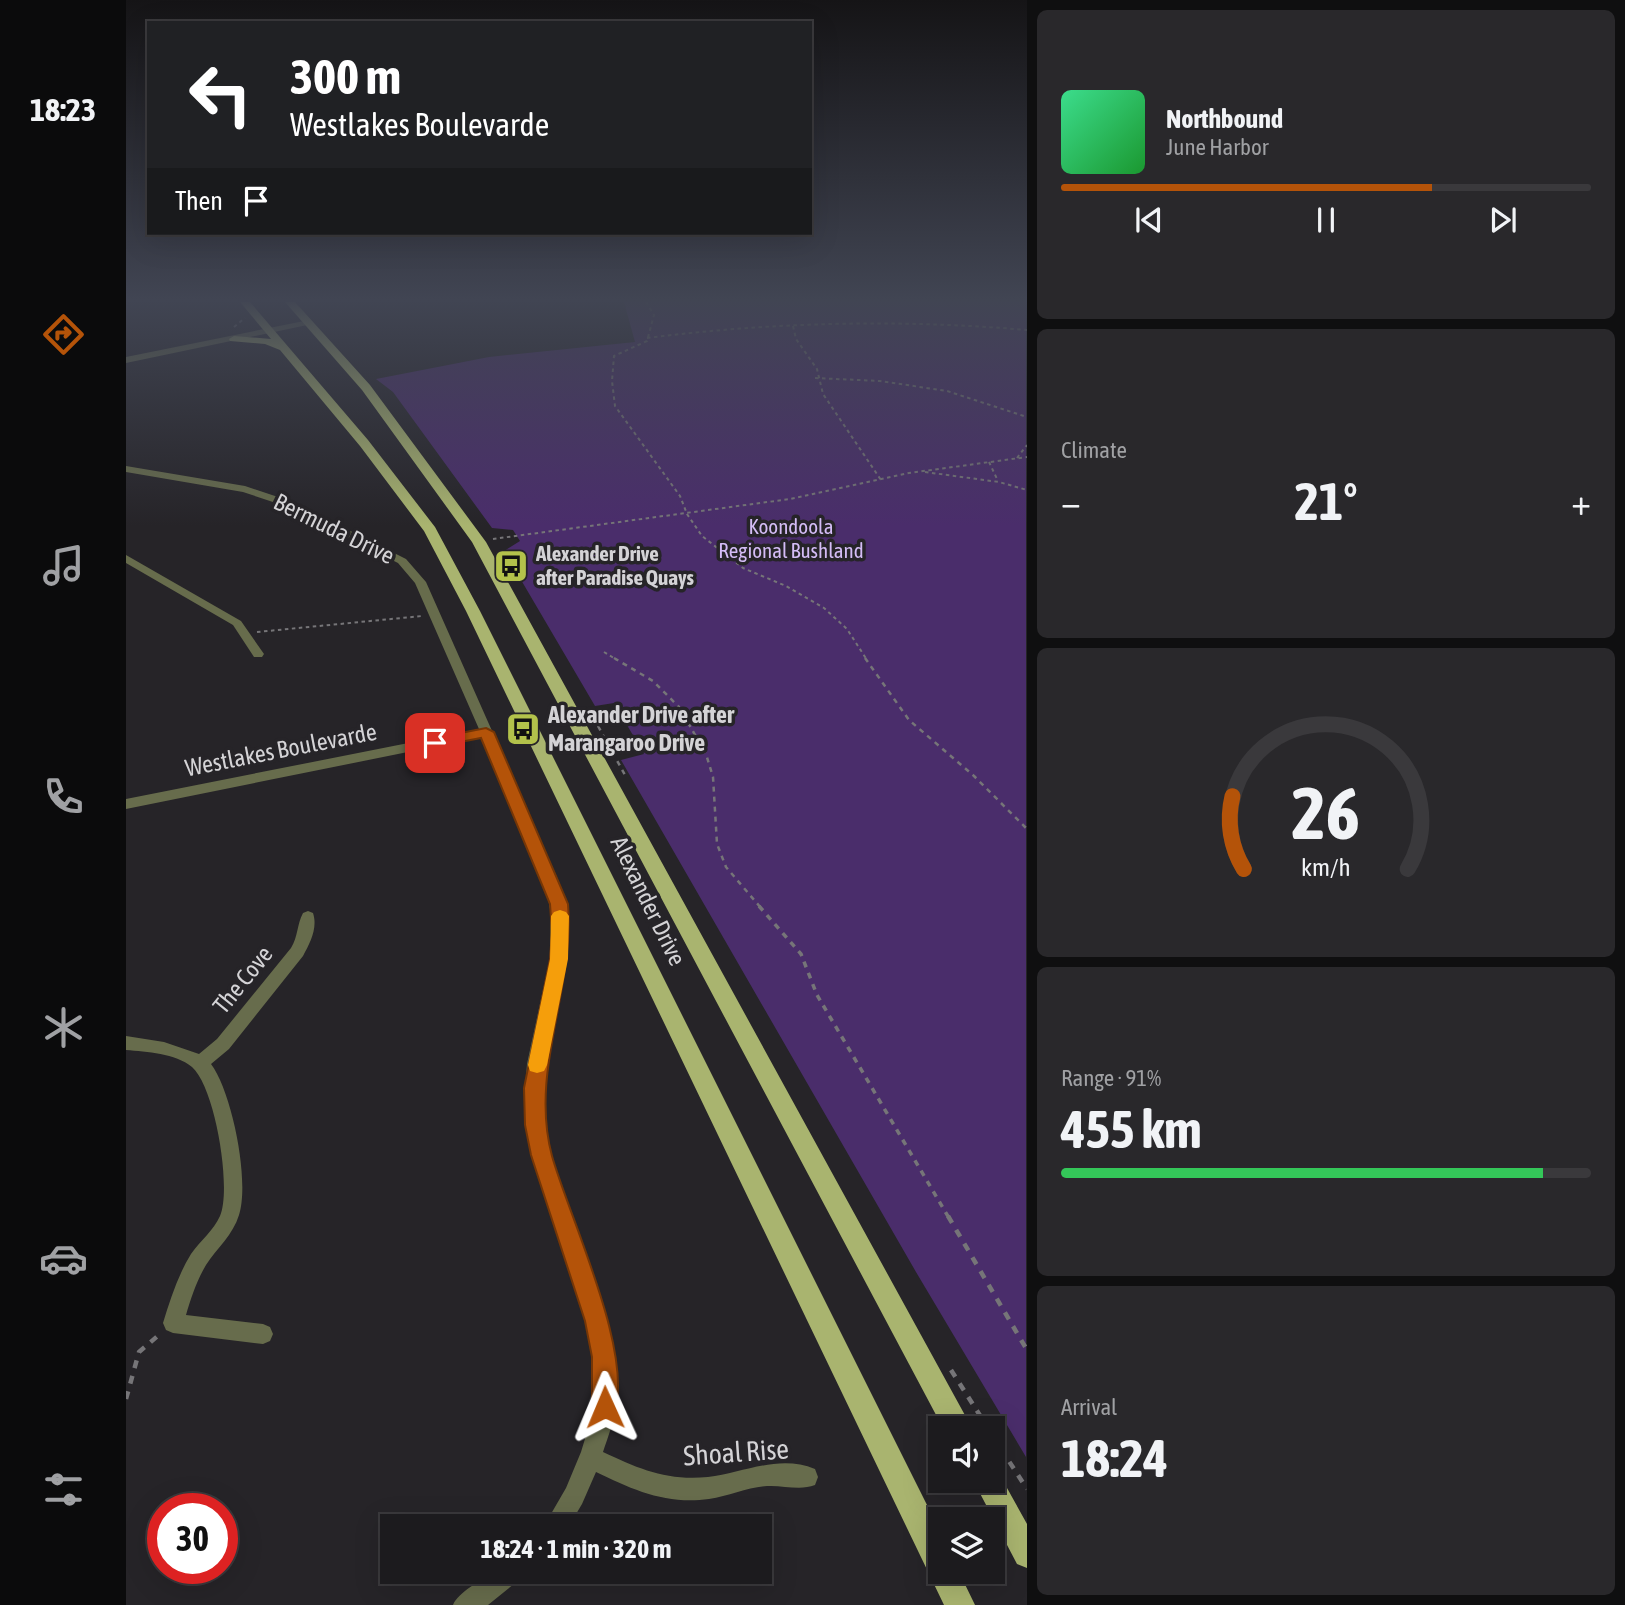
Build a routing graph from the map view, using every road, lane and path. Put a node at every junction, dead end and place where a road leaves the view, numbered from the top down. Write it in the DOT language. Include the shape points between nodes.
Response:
graph roads {
  1 [pos="308,377"];
  2 [pos="359,377"];
  3 [pos="613,377"];
  4 [pos="815,378"];
  5 [pos="1027,417"];
  6 [pos="1027,445"];
  7 [pos="1027,457"];
  8 [pos="1017,458"];
  9 [pos="989,462"];
  10 [pos="126,469"];
  11 [pos="922,471"];
  12 [pos="881,480"];
  13 [pos="999,482"];
  14 [pos="1027,490"];
  15 [pos="687,514"];
  16 [pos="480,542"];
  17 [pos="126,558"];
  18 [pos="435,615"];
  19 [pos="246,634"];
  20 [pos="604,652"];
  21 [pos="258,654"];
  22 [pos="486,732"];
  23 [pos="126,804"];
  24 [pos="1027,829"];
  25 [pos="308,917"];
  26 [pos="126,1042"];
  27 [pos="200,1063"];
  28 [pos="173,1323"];
  29 [pos="263,1334"];
  30 [pos="1027,1350"];
  31 [pos="126,1399"];
  32 [pos="952,1416"];
  33 [pos="1005,1455"];
  34 [pos="591,1458"];
  35 [pos="807,1477"];
  36 [pos="1027,1489"];
  37 [pos="993,1493"];
  38 [pos="564,1514"];
  39 [pos="928,1539"];
  40 [pos="1027,1555"];
  41 [pos="496,1584"];
  42 [pos="950,1584"];
  43 [pos="465,1605"];
  44 [pos="960,1605"];
  1 -- 39 [label="main road, Alexander Drive" via="430,530"];
  2 -- 16 [label="main road, Alexander Drive"];
  3 -- 15 [label="path" via="615,406 680,496"];
  4 -- 5 [label="path" via="947,391"];
  4 -- 12 [label="path"];
  6 -- 8 [label="path"];
  7 -- 8 [label="path"];
  8 -- 9 [label="path"];
  9 -- 11 [label="path"];
  9 -- 13 [label="path"];
  10 -- 18 [label="street, Bermuda Drive" via="245,489 289,504 402,561 420,582"];
  11 -- 12 [label="path"];
  11 -- 13 [label="path"];
  12 -- 15 [label="path"];
  13 -- 14 [label="path"];
  15 -- 16 [label="path"];
  15 -- 24 [label="path" via="702,536 743,568 796,591 848,629 909,720"];
  16 -- 32 [label="main road, Alexander Drive"];
  17 -- 19 [label="street" via="219,611"];
  18 -- 19 [label="path"];
  18 -- 22 [label="street, Bermuda Drive"];
  19 -- 21 [label="street"];
  20 -- 30 [label="path" via="653,681 679,707 706,754 713,777 717,844 726,867 801,954 817,995"];
  22 -- 23 [label="street, Westlakes Boulevarde"];
  22 -- 34 [label="street, Bermuda Drive" via="559,904 559,959 534,1088 536,1125 541,1155 597,1321 604,1357 605,1407"];
  25 -- 27 [label="street, The Cove" via="297,952 223,1044"];
  26 -- 27 [label="street"];
  27 -- 28 [label="street" via="218,1094 234,1185 230,1215 198,1260"];
  28 -- 29 [label="street"];
  28 -- 31 [label="path" via="139,1352"];
  33 -- 36 [label="path"];
  34 -- 35 [label="street, Shoal Rise" via="644,1483 679,1488 708,1488 765,1475"];
  34 -- 38 [label="street, Bermuda Drive"];
  37 -- 40 [label="main road"];
  41 -- 43 [label="street"];
  42 -- 44 [label="main road"];
}
